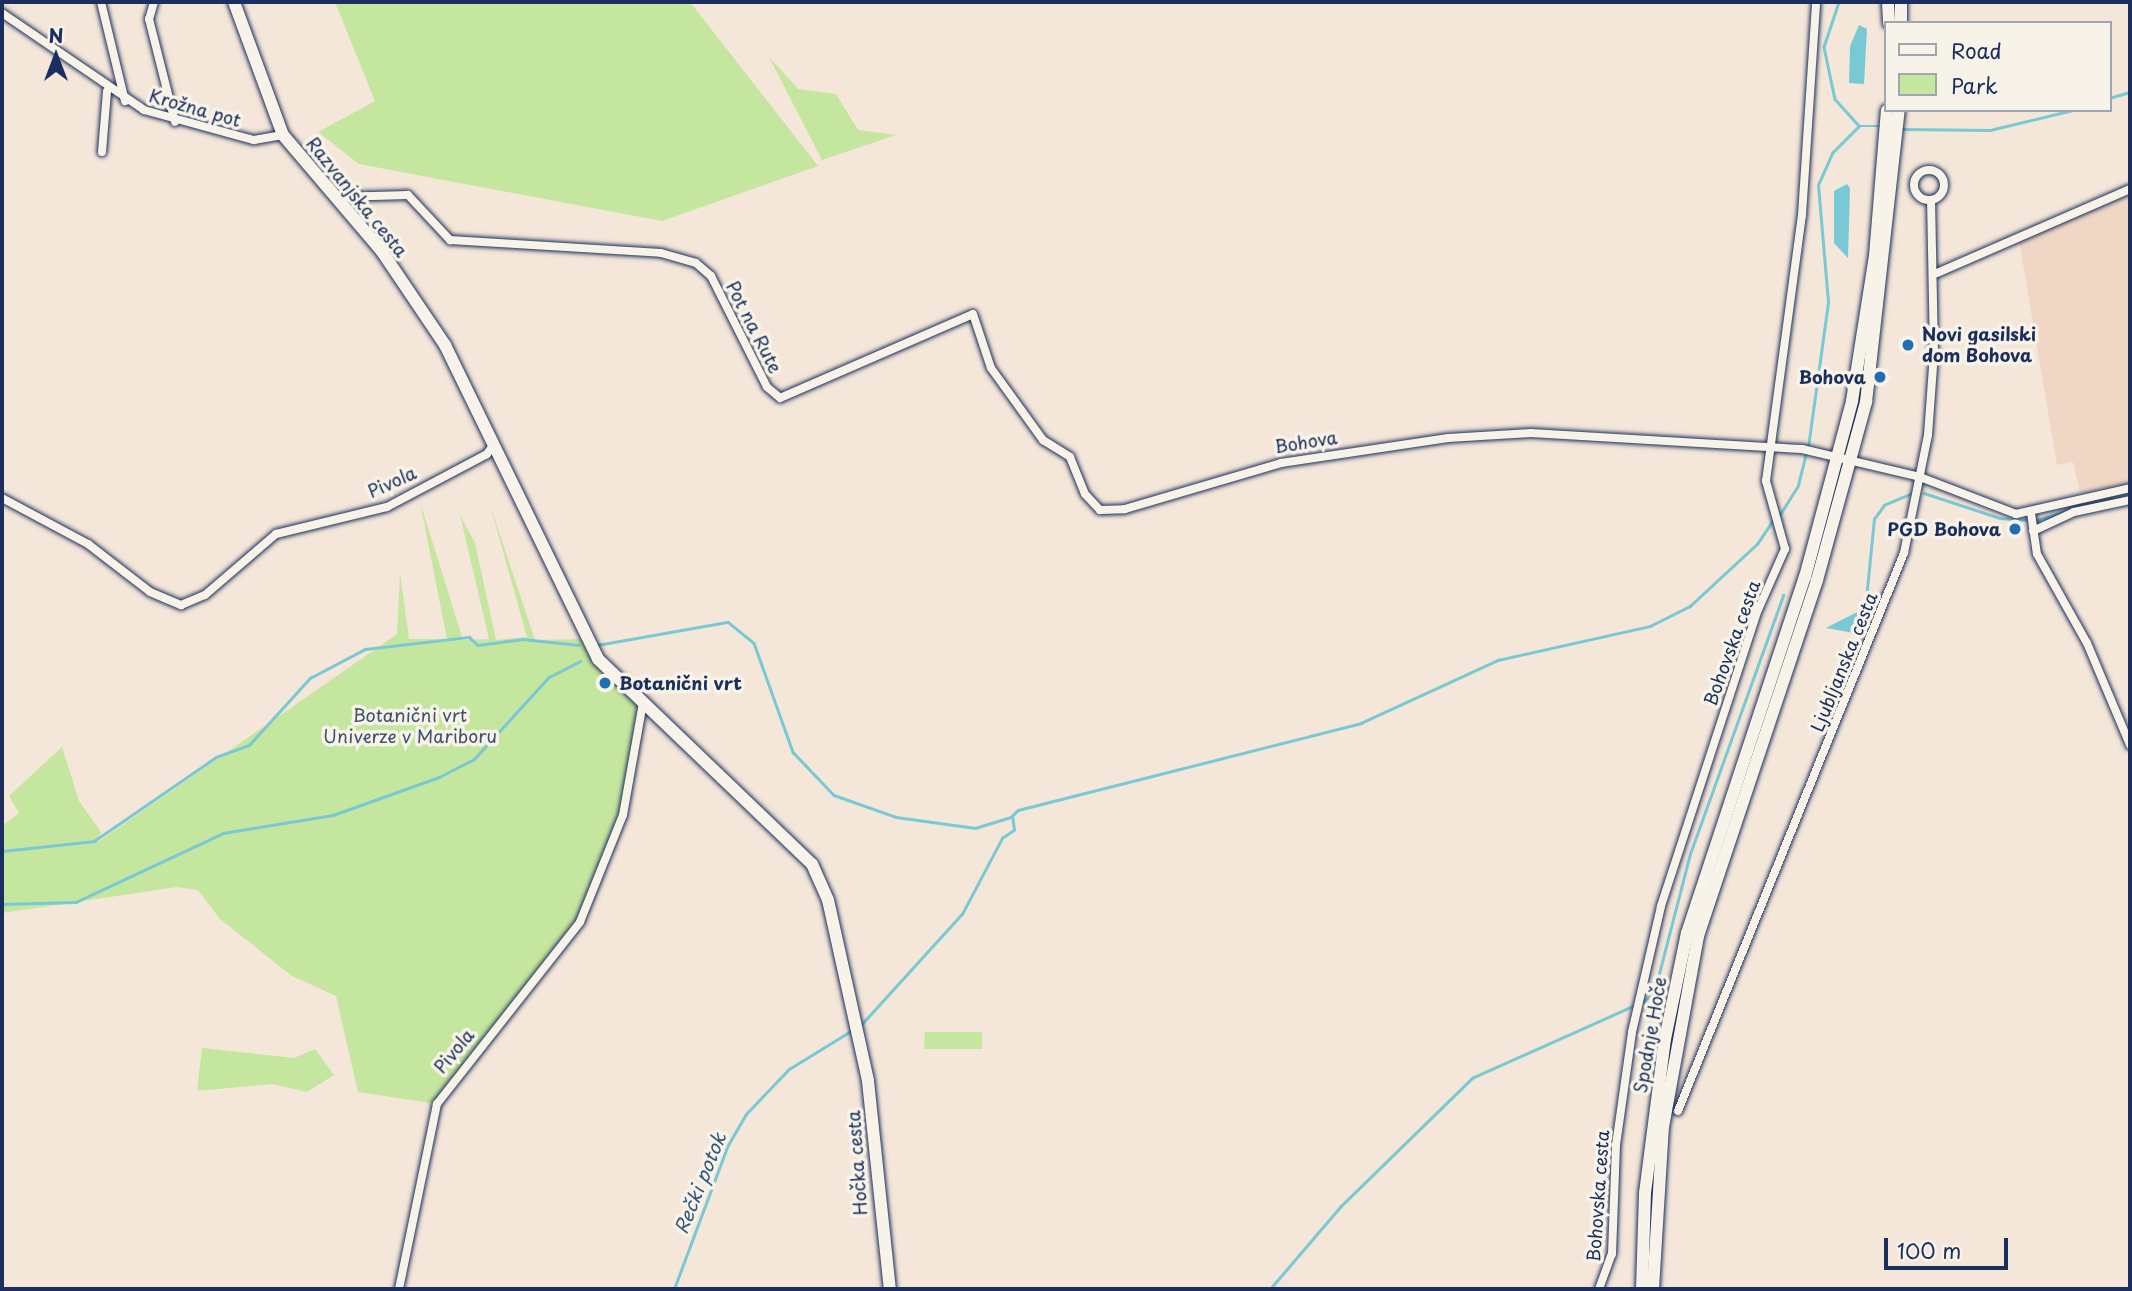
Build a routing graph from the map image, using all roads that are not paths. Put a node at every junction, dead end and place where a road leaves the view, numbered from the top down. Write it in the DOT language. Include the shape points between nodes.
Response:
graph roads {
  1 [pos="101,2"];
  2 [pos="154,2"];
  3 [pos="234,2"];
  4 [pos="1816,2"];
  5 [pos="1888,2"];
  6 [pos="1900,2"];
  7 [pos="2,13"];
  8 [pos="1889,21"];
  9 [pos="1901,21"];
  10 [pos="107,91"];
  11 [pos="125,101"];
  12 [pos="1893,113"];
  13 [pos="175,122"];
  14 [pos="283,135"];
  15 [pos="1893,137"];
  16 [pos="102,152"];
  17 [pos="2130,189"];
  18 [pos="338,198"];
  19 [pos="1931,201"];
  20 [pos="1937,273"];
  21 [pos="495,442"];
  22 [pos="1770,443"];
  23 [pos="1836,456"];
  24 [pos="1070,457"];
  25 [pos="1852,461"];
  26 [pos="1920,477"];
  27 [pos="2130,488"];
  28 [pos="2,498"];
  29 [pos="2130,500"];
  30 [pos="2032,521"];
  31 [pos="643,703"];
  32 [pos="2130,745"];
  33 [pos="1738,796"];
  34 [pos="1678,1111"];
  35 [pos="398,1289"];
  36 [pos="890,1289"];
  37 [pos="1599,1289"];
  38 [pos="1642,1289"];
  39 [pos="1653,1289"];
  1 -- 11 [label="street"];
  2 -- 13 [label="street" via="149,19"];
  3 -- 14 [label="main road, Razvanjska cesta"];
  4 -- 22 [label="street, Bohovska cesta" via="1802,215"];
  5 -- 8 [label="main road"];
  6 -- 9 [label="main road"];
  7 -- 10 [label="street, Krožna pot"];
  10 -- 11 [label="street, Krožna pot"];
  10 -- 16 [label="street"];
  11 -- 13 [label="street, Krožna pot"];
  12 -- 15 [label="main road"];
  13 -- 14 [label="street, Krožna pot" via="254,140"];
  14 -- 18 [label="main road, Razvanjska cesta"];
  15 -- 23 [label="main road" via="1863,339"];
  15 -- 25 [label="main road" via="1877,340"];
  17 -- 20 [label="street"];
  18 -- 21 [label="main road, Razvanjska cesta" via="445,345"];
  18 -- 24 [label="street, Pot na Rute" via="408,195 450,240 661,253 696,263 711,276 767,387 780,398 973,314 1003,384 1042,440"];
  19 -- 20 [label="street, Ljubljanska cesta"];
  20 -- 26 [label="street, Ljubljanska cesta"];
  21 -- 28 [label="street, Pivola" via="487,454 387,507 276,534 205,595 181,605 150,592 88,544"];
  21 -- 31 [label="main road" via="591,649"];
  22 -- 23 [label="street, Bohova"];
  22 -- 24 [label="street, Bohova" via="1589,434 1448,438 1276,464 1111,512 1092,506"];
  22 -- 37 [label="street, Bohovska cesta" via="1766,481 1784,529 1783,558 1758,610 1661,906 1632,1032 1616,1146 1612,1254"];
  23 -- 25 [label="street, Bohova"];
  23 -- 33 [label="main road" via="1805,577"];
  25 -- 26 [label="street, Bohova"];
  25 -- 33 [label="main road"];
  26 -- 30 [label="street, Bohova"];
  26 -- 34 [label="street, Ljubljanska cesta" via="1904,553 1869,647"];
  27 -- 30 [label="street, Bohova"];
  29 -- 30 [label="street, Bohova"];
  30 -- 32 [label="street" via="2037,554 2087,643"];
  31 -- 35 [label="street, Pivola" via="623,815 580,922 437,1104"];
  31 -- 36 [label="main road, Hočka cesta" via="795,841 828,900 854,1035 868,1081"];
  33 -- 38 [label="main road, Spodnje Hoče" via="1687,933 1665,1039 1645,1193"];
  33 -- 39 [label="main road, Spodnje Hoče" via="1698,936 1676,1041 1656,1193"];
}
